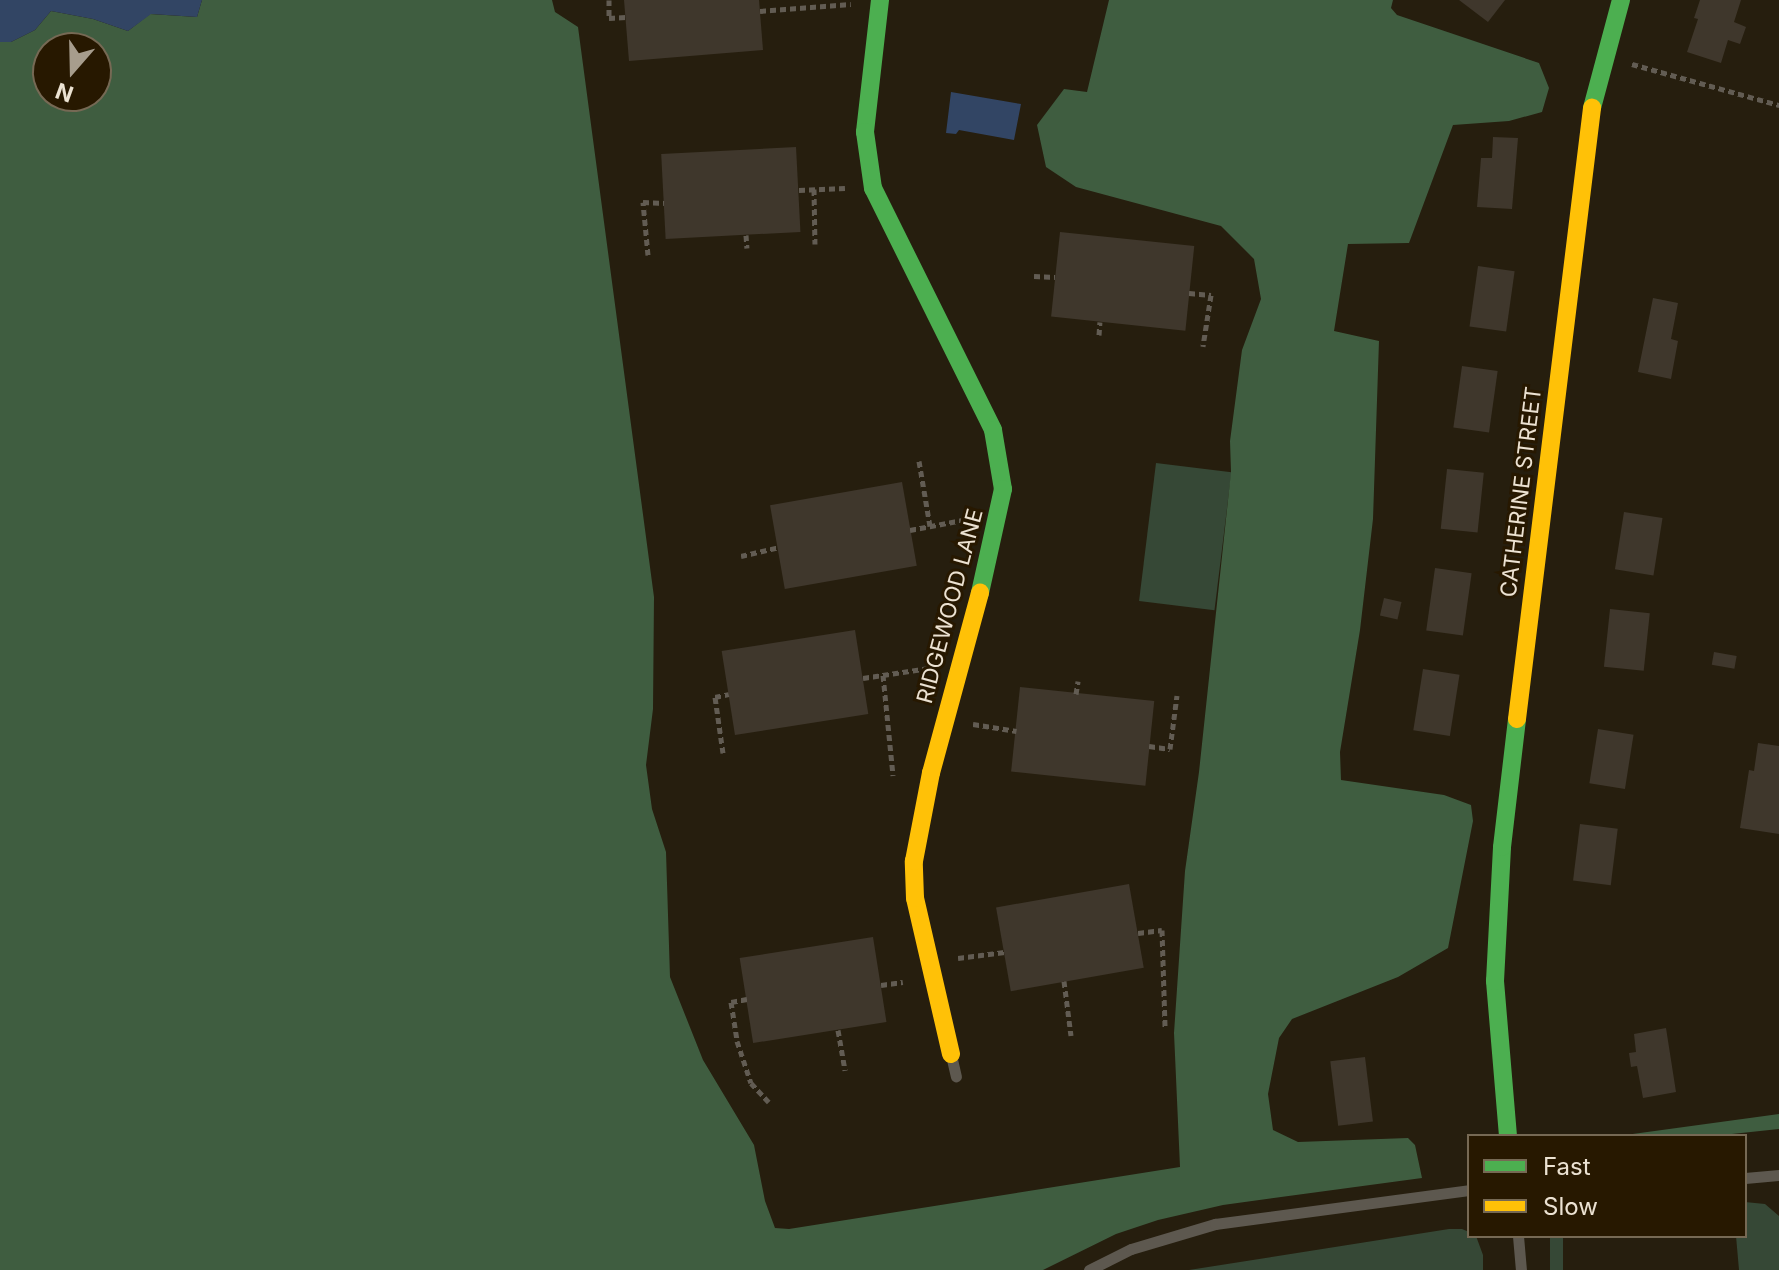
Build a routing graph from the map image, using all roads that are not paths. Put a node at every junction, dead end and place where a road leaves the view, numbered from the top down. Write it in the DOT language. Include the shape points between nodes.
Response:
graph roads {
  1 [pos="1621,0"];
  2 [pos="880,1"];
  3 [pos="951,1054"];
  4 [pos="956,1076"];
  5 [pos="1508,1134"];
  6 [pos="1779,1175"];
  7 [pos="1747,1178"];
  8 [pos="1467,1190"];
  9 [pos="1518,1238"];
  10 [pos="1089,1270"];
  11 [pos="1521,1270"];
  1 -- 5 [label="street, CATHERINE STREET" via="1599,72 1584,162 1502,847 1496,994"];
  2 -- 3 [label="street, RIDGEWOOD LANE" via="865,132 873,188 993,430 1002,477 1000,513 914,861 915,898"];
  3 -- 4 [label="lane"];
  6 -- 7 [label="lane"];
  8 -- 10 [label="lane" via="1215,1224 1131,1249"];
  9 -- 11 [label="lane"];
}
